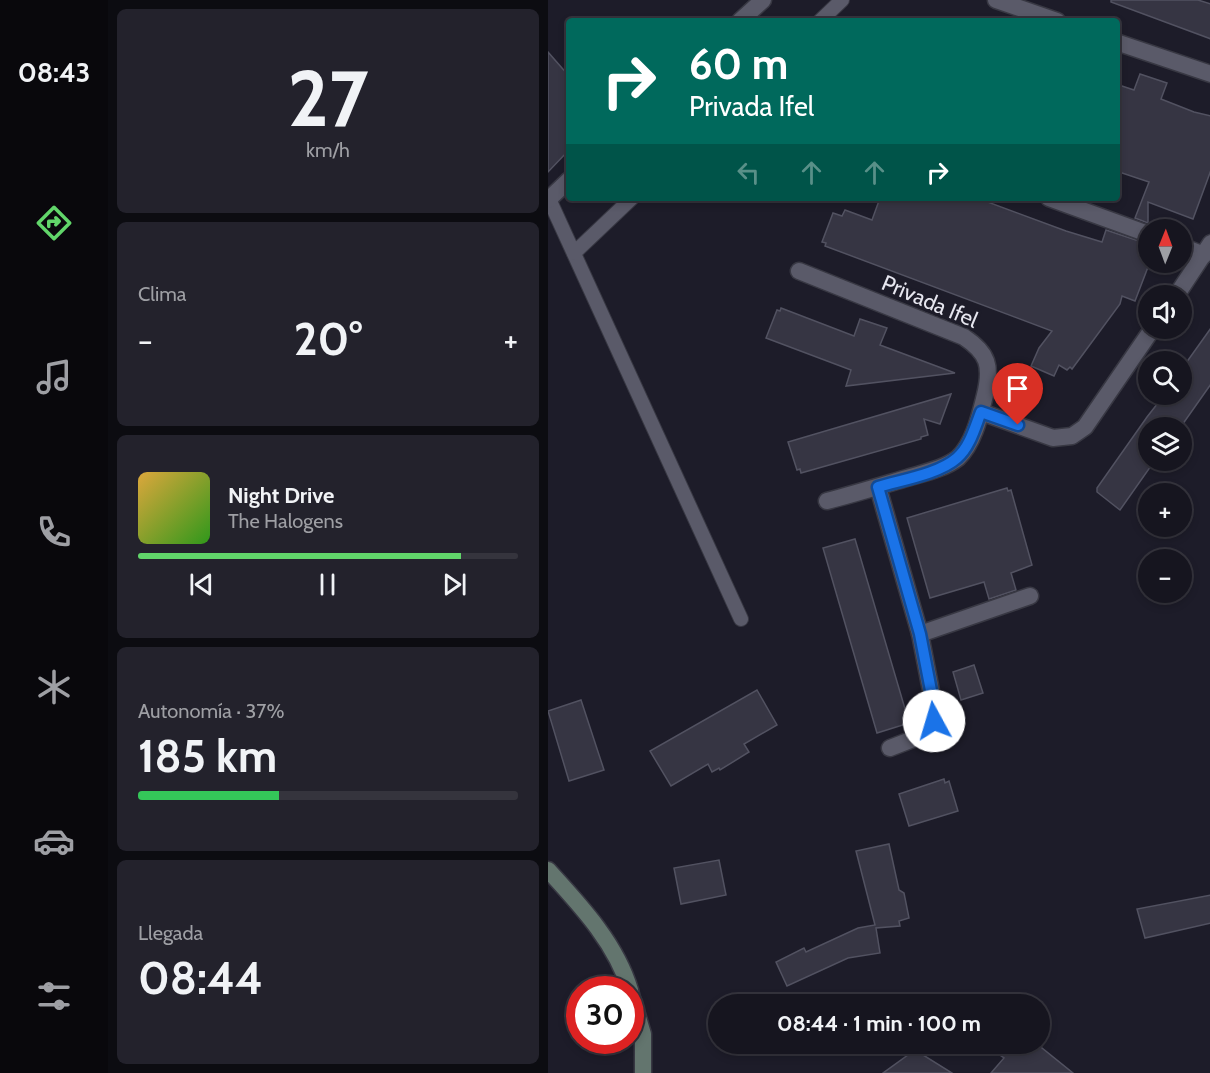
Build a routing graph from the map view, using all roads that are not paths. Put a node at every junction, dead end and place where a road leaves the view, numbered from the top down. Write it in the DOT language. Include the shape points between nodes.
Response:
graph roads {
  1 [pos="763,0"];
  2 [pos="842,0"];
  3 [pos="996,0"];
  4 [pos="743,18"];
  5 [pos="823,18"];
  6 [pos="1048,18"];
  7 [pos="1120,43"];
  8 [pos="1211,74"];
  9 [pos="566,183"];
  10 [pos="548,200"];
  11 [pos="629,201"];
  12 [pos="1057,201"];
  13 [pos="1138,230"];
  14 [pos="1192,247"];
  15 [pos="1207,249"];
  16 [pos="574,254"];
  17 [pos="799,272"];
  18 [pos="1183,285"];
  19 [pos="1145,339"];
  20 [pos="981,412"];
  21 [pos="878,487"];
  22 [pos="827,501"];
  23 [pos="1030,596"];
  24 [pos="741,619"];
  25 [pos="920,634"];
  26 [pos="890,748"];
  27 [pos="548,870"];
  28 [pos="626,976"];
  29 [pos="643,1054"];
  30 [pos="643,1073"];
  1 -- 4 [label="street"];
  2 -- 5 [label="lane"];
  3 -- 6 [label="street"];
  7 -- 8 [label="street"];
  9 -- 10 [label="street"];
  10 -- 16 [label="lane"];
  11 -- 16 [label="lane"];
  12 -- 13 [label="street"];
  14 -- 15 [label="street"];
  15 -- 18 [label="street"];
  16 -- 24 [label="lane"];
  17 -- 20 [label="street, Privada Ifel" via="964,337 977,346 984,354 989,382"];
  19 -- 20 [label="street" via="1085,427 1072,436 1053,438"];
  20 -- 21 [label="street, Privada Ifel" via="968,444 957,458 937,469"];
  21 -- 22 [label="street, Privada Ifel"];
  21 -- 25 [label="street"];
  23 -- 25 [label="street"];
  25 -- 26 [label="street" via="934,721 926,735"];
  27 -- 28 [label="main road" via="586,910"];
  29 -- 30 [label="main road"];
}
